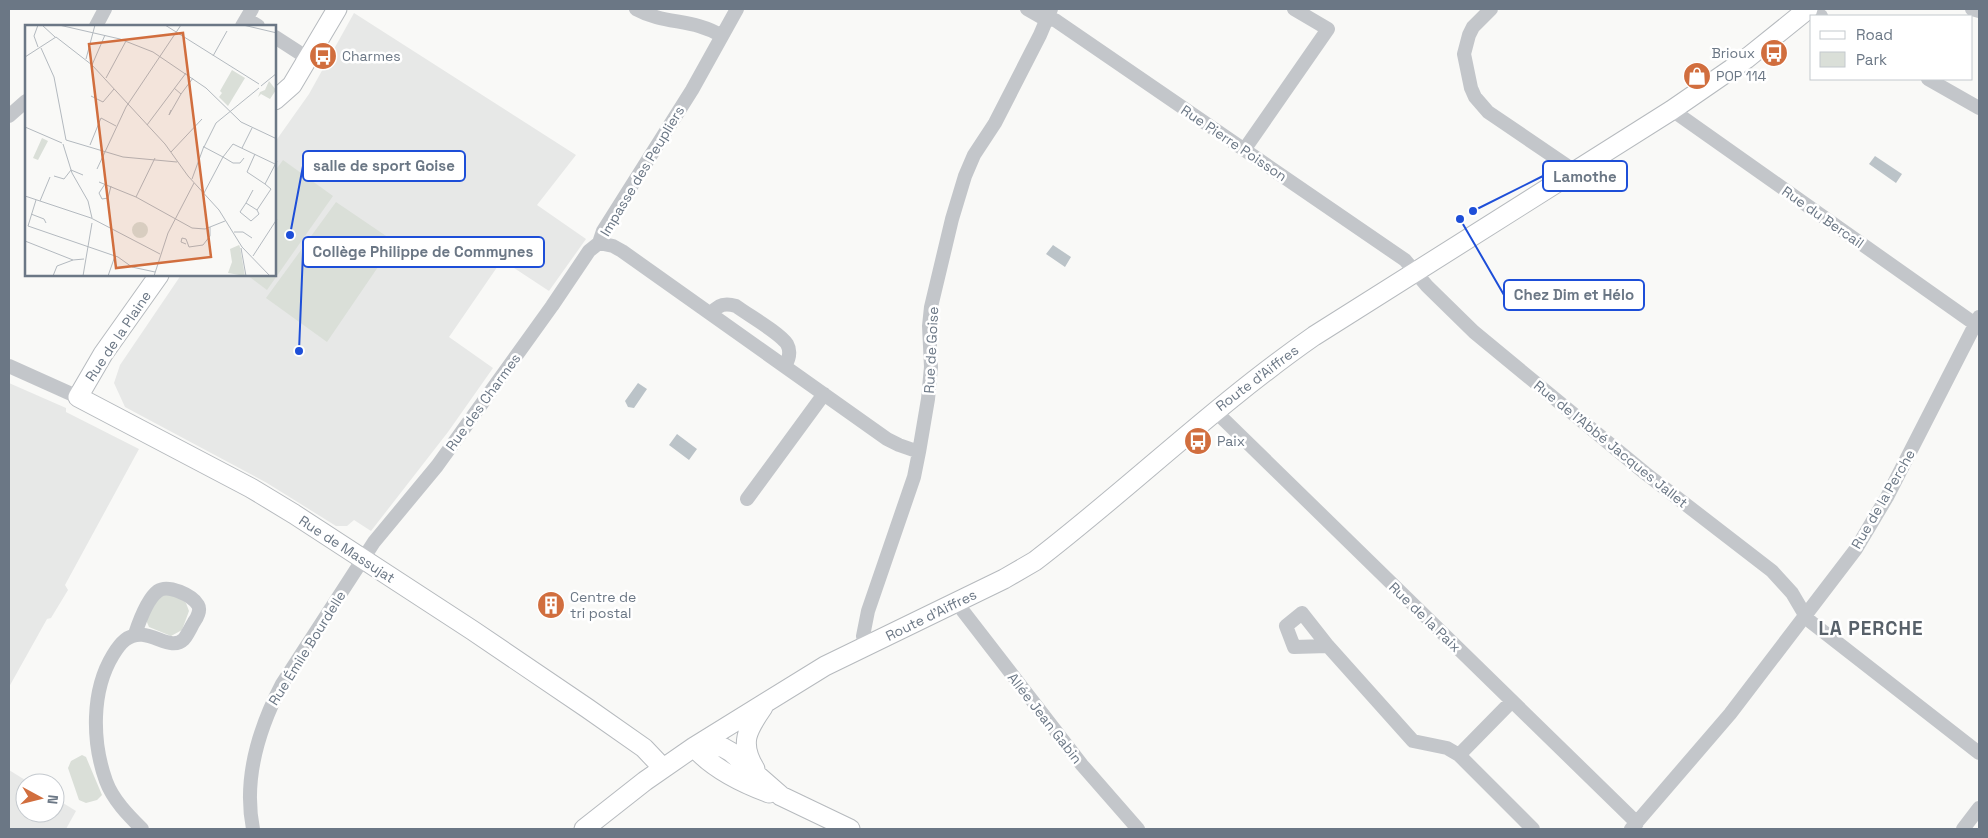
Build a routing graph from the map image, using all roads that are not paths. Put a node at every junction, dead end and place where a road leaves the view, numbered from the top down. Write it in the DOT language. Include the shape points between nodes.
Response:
graph roads {
  1 [pos="105,9"];
  2 [pos="337,9"];
  3 [pos="636,9"];
  4 [pos="736,9"];
  5 [pos="1027,9"];
  6 [pos="1294,9"];
  7 [pos="1491,9"];
  8 [pos="1808,9"];
  9 [pos="1972,9"];
  10 [pos="1979,11"];
  11 [pos="1050,14"];
  12 [pos="97,25"];
  13 [pos="722,36"];
  14 [pos="276,38"];
  15 [pos="309,59"];
  16 [pos="1930,80"];
  17 [pos="276,99"];
  18 [pos="25,102"];
  19 [pos="1979,108"];
  20 [pos="1672,110"];
  21 [pos="9,116"];
  22 [pos="1244,150"];
  23 [pos="1572,173"];
  24 [pos="599,243"];
  25 [pos="1415,272"];
  26 [pos="158,276"];
  27 [pos="712,313"];
  28 [pos="1977,320"];
  29 [pos="9,366"];
  30 [pos="785,366"];
  31 [pos="824,394"];
  32 [pos="78,398"];
  33 [pos="1214,410"];
  34 [pos="919,452"];
  35 [pos="747,500"];
  36 [pos="363,560"];
  37 [pos="956,602"];
  38 [pos="1805,615"];
  39 [pos="135,634"];
  40 [pos="1328,646"];
  41 [pos="866,647"];
  42 [pos="768,701"];
  43 [pos="1512,701"];
  44 [pos="699,744"];
  45 [pos="1979,753"];
  46 [pos="1458,755"];
  47 [pos="663,768"];
  48 [pos="760,779"];
  49 [pos="781,796"];
  50 [pos="1979,808"];
  51 [pos="1634,826"];
  52 [pos="142,829"];
  53 [pos="253,829"];
  54 [pos="584,829"];
  55 [pos="850,829"];
  56 [pos="1138,829"];
  57 [pos="1533,829"];
  58 [pos="1963,829"];
  1 -- 12 [label="street"];
  2 -- 15 [label="main road"];
  3 -- 13 [label="street" via="658,19 700,25"];
  4 -- 13 [label="street, Impasse des Peupliers"];
  5 -- 11 [label="street, Rue Pierre Poisson"];
  6 -- 22 [label="street" via="1328,29"];
  7 -- 23 [label="street" via="1473,27 1464,54 1475,97 1488,112 1566,165"];
  8 -- 20 [label="main road, Route d'Aiffres" via="1746,59"];
  9 -- 10 [label="street"];
  11 -- 22 [label="street, Rue Pierre Poisson"];
  11 -- 34 [label="street, Rue de Goise" via="992,128 974,155 952,219 931,307 930,383"];
  13 -- 24 [label="street, Impasse des Peupliers" via="692,90 603,231"];
  14 -- 15 [label="street"];
  15 -- 17 [label="main road" via="292,85"];
  16 -- 19 [label="street"];
  18 -- 21 [label="street"];
  20 -- 23 [label="main road, Route d'Aiffres"];
  20 -- 28 [label="street, Rue du Bercail"];
  22 -- 25 [label="street, Rue Pierre Poisson" via="1397,254"];
  23 -- 25 [label="main road, Route d'Aiffres"];
  24 -- 27 [label="street, Impasse des Peupliers" via="622,251"];
  24 -- 36 [label="street, Rue des Charmes" via="589,251 438,466 374,542"];
  25 -- 33 [label="main road, Route d'Aiffres" via="1272,364"];
  25 -- 38 [label="street, Rue de l'Abbé Jacques Jallet" via="1474,332 1645,473 1772,571 1792,593"];
  26 -- 32 [label="main road, Rue de la Plaine" via="103,354"];
  27 -- 30 [label="street, Impasse des Peupliers"];
  27 -- 30 [label="street" via="721,305 736,306 783,340 789,349"];
  28 -- 38 [label="street, Rue de la Perche" via="1887,498 1856,549"];
  29 -- 32 [label="street, Rue de Massujat"];
  30 -- 31 [label="street, Impasse des Peupliers"];
  31 -- 34 [label="street, Impasse des Peupliers" via="887,439"];
  31 -- 35 [label="street"];
  32 -- 36 [label="main road, Rue de Massujat" via="251,488"];
  33 -- 37 [label="main road, Route d'Aiffres" via="1035,561"];
  33 -- 43 [label="street, Rue de la Paix"];
  34 -- 41 [label="street, Rue de Goise" via="914,477 868,611 863,636"];
  36 -- 47 [label="main road, Rue de Massujat" via="612,725 644,748"];
  36 -- 53 [label="street, Rue Émile Bourdelle" via="269,708 250,781"];
  37 -- 41 [label="main road, Route d'Aiffres"];
  37 -- 56 [label="street, Allée Jean Gabin" via="1082,765"];
  38 -- 45 [label="street"];
  38 -- 51 [label="street, Rue de la Perche" via="1730,714"];
  39 -- 39 [label="street" via="177,643 184,639 197,618 197,603 178,590 168,588 159,591 140,619"];
  39 -- 52 [label="street" via="124,641 109,663 98,705 97,742 107,782 128,815"];
  40 -- 46 [label="street" via="1413,741 1447,748"];
  41 -- 42 [label="main road, Route d'Aiffres" via="826,666"];
  42 -- 44 [label="main road, Route d'Aiffres"];
  42 -- 48 [label="main road" via="749,727 746,738 747,757"];
  43 -- 46 [label="street"];
  43 -- 51 [label="street, Rue de la Paix"];
  44 -- 47 [label="main road, Route d'Aiffres"];
  44 -- 48 [label="main road" via="724,748"];
  44 -- 49 [label="main road" via="700,755 736,779"];
  46 -- 57 [label="street"];
  47 -- 54 [label="main road, Route d'Aiffres"];
  48 -- 49 [label="main road"];
  49 -- 55 [label="main road"];
  50 -- 58 [label="street"];
}
